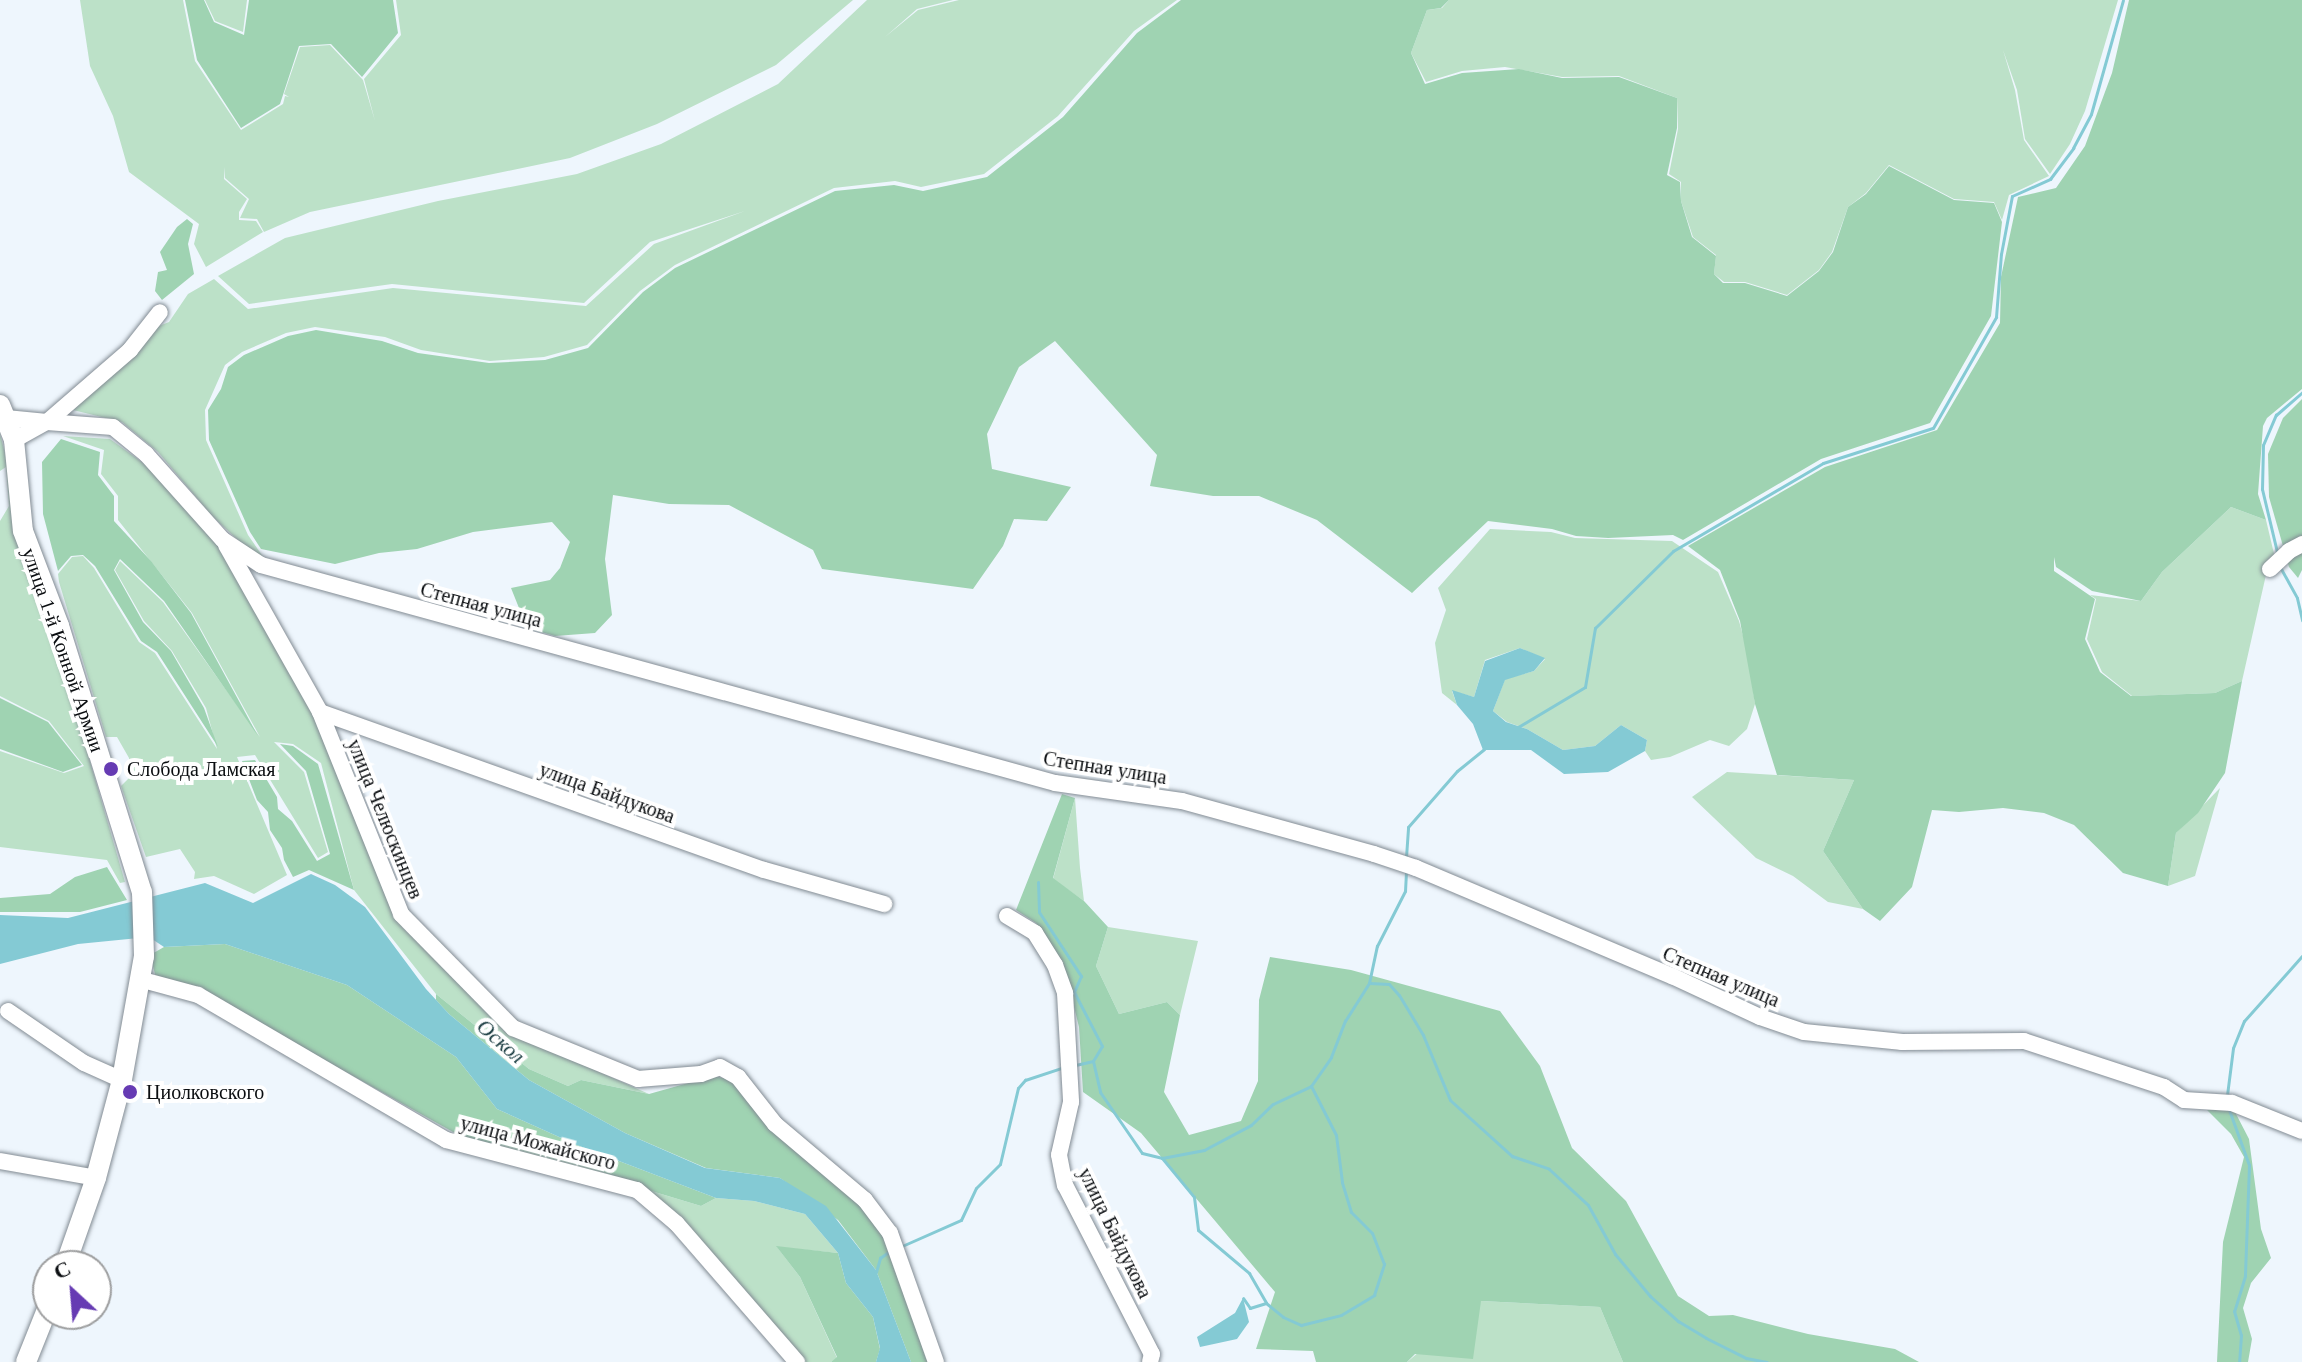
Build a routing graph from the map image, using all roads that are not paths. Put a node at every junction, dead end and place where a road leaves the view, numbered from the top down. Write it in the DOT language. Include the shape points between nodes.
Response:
graph roads {
  1 [pos="160,312"];
  2 [pos="3,411"];
  3 [pos="47,422"];
  4 [pos="14,440"];
  5 [pos="223,540"];
  6 [pos="2295,547"];
  7 [pos="2270,569"];
  8 [pos="320,712"];
  9 [pos="884,904"];
  10 [pos="1007,916"];
  11 [pos="139,979"];
  12 [pos="8,1011"];
  13 [pos="122,1080"];
  14 [pos="2302,1131"];
  15 [pos="0,1161"];
  16 [pos="96,1178"];
  17 [pos="71,1250"];
  18 [pos="39,1330"];
  19 [pos="26,1362"];
  20 [pos="797,1362"];
  21 [pos="936,1362"];
  22 [pos="1150,1362"];
  1 -- 3 [label="street" via="130,350"];
  2 -- 3 [label="street, Степная улица"];
  2 -- 4 [label="main road, улица 1-й Конной Армии"];
  3 -- 4 [label="street"];
  3 -- 5 [label="street, Степная улица" via="113,427 146,454"];
  4 -- 11 [label="main road, улица 1-й Конной Армии" via="23,531 59,626 142,892 145,941"];
  5 -- 8 [label="street, улица Челюскинцев"];
  5 -- 14 [label="street, Степная улица" via="261,565 1055,783 1182,801 1399,862 1804,1032 1902,1042 2024,1041 2164,1087 2184,1100 2228,1102"];
  6 -- 7 [label="street"];
  8 -- 9 [label="street, улица Байдукова" via="764,870"];
  8 -- 21 [label="street, улица Челюскинцев" via="401,914 513,1028 638,1079 701,1074 720,1067 738,1077 775,1124 865,1200 899,1252"];
  10 -- 22 [label="street, улица Байдукова" via="1035,933 1065,993 1071,1102 1059,1155 1065,1185 1152,1354"];
  11 -- 13 [label="main road, улица 1-й Конной Армии"];
  11 -- 20 [label="street, улица Можайского" via="198,995 446,1140 637,1190 677,1224"];
  12 -- 13 [label="street" via="84,1063"];
  13 -- 16 [label="main road, улица 1-й Конной Армии"];
  15 -- 16 [label="street"];
  16 -- 17 [label="main road, улица 1-й Конной Армии"];
  18 -- 19 [label="main road"];
}
